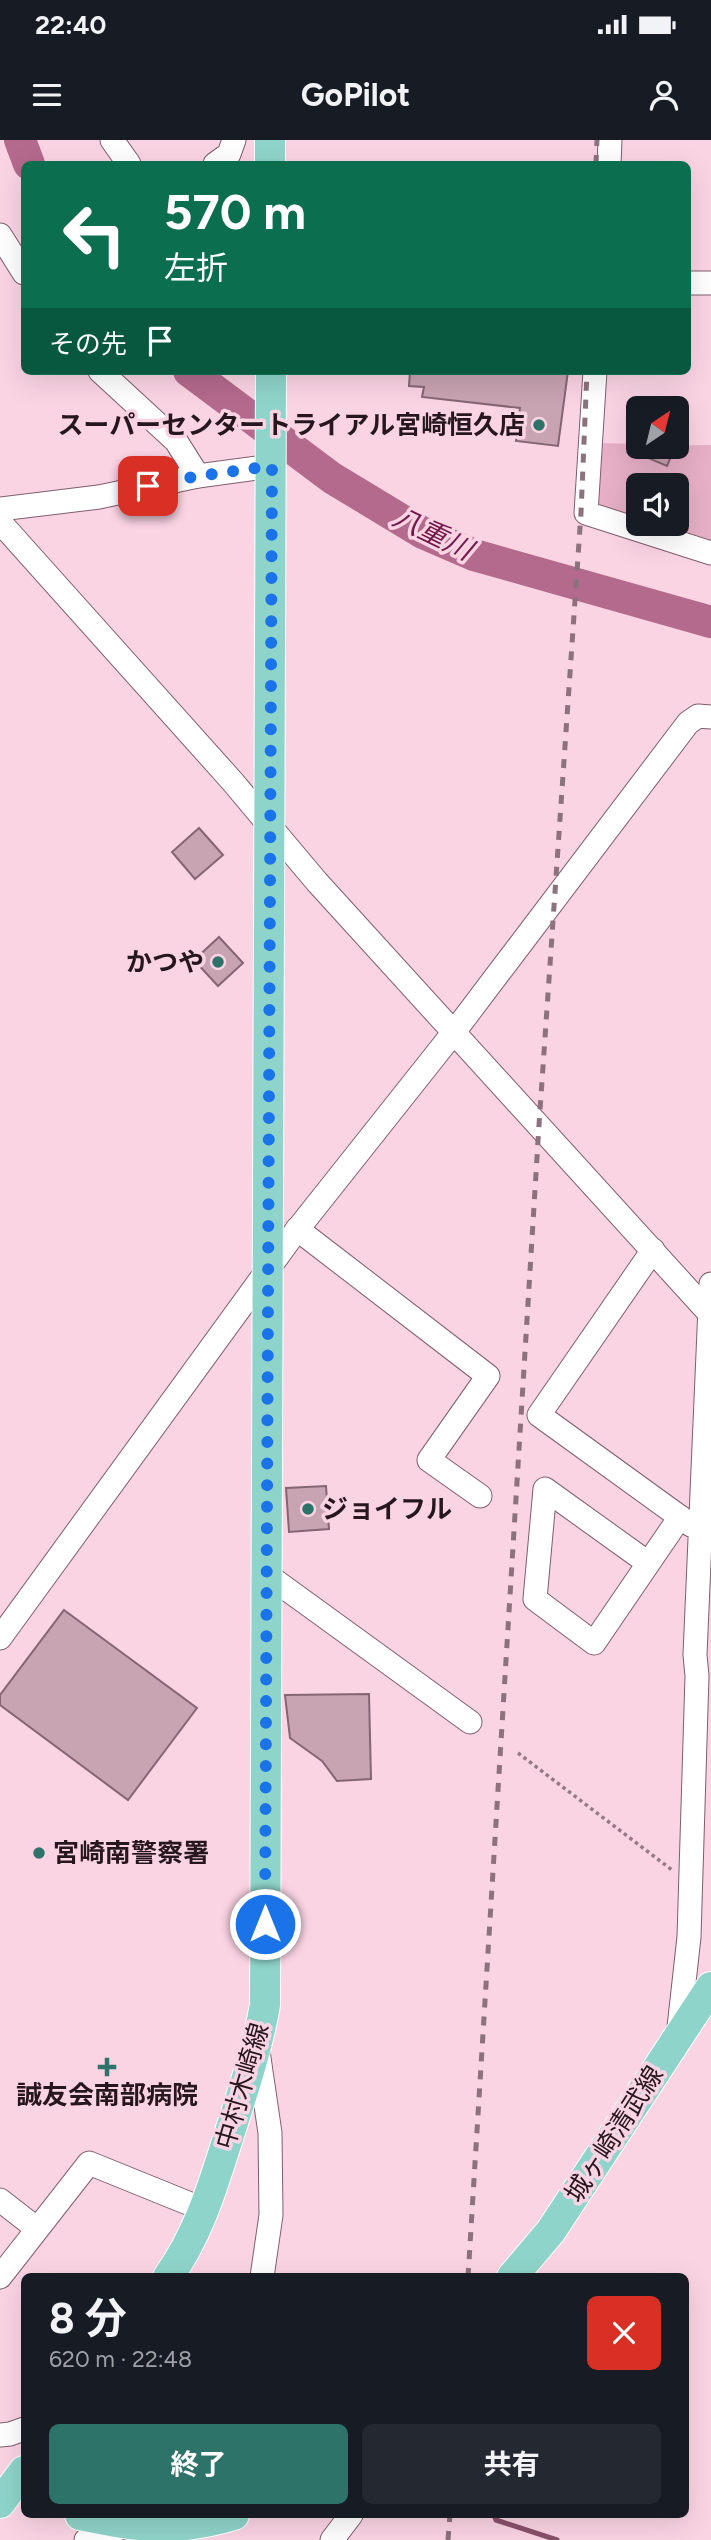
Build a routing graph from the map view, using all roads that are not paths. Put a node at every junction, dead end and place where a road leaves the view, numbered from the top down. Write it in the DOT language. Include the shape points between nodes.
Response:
graph roads {
  1 [pos="112,140"];
  2 [pos="234,140"];
  3 [pos="270,140"];
  4 [pos="610,140"];
  5 [pos="126,161"];
  6 [pos="219,161"];
  7 [pos="270,161"];
  8 [pos="609,161"];
  9 [pos="0,235"];
  10 [pos="21,268"];
  11 [pos="711,282"];
  12 [pos="691,283"];
  13 [pos="104,375"];
  14 [pos="271,375"];
  15 [pos="595,375"];
  16 [pos="272,466"];
  17 [pos="198,476"];
  18 [pos="0,509"];
  19 [pos="0,522"];
  20 [pos="711,553"];
  21 [pos="711,717"];
  22 [pos="269,827"];
  23 [pos="454,1032"];
  24 [pos="297,1230"];
  25 [pos="653,1250"];
  26 [pos="268,1269"];
  27 [pos="711,1283"];
  28 [pos="710,1314"];
  29 [pos="480,1496"];
  30 [pos="680,1517"];
  31 [pos="705,1536"];
  32 [pos="648,1563"];
  33 [pos="267,1574"];
  34 [pos="0,1638"];
  35 [pos="470,1721"];
  36 [pos="711,1987"];
  37 [pos="678,2036"];
  38 [pos="257,2048"];
  39 [pos="0,2200"];
  40 [pos="205,2210"];
  41 [pos="36,2228"];
  42 [pos="170,2273"];
  43 [pos="263,2273"];
  44 [pos="515,2273"];
  45 [pos="0,2277"];
  46 [pos="21,2430"];
  47 [pos="0,2435"];
  48 [pos="88,2518"];
  49 [pos="349,2518"];
  50 [pos="222,2522"];
  51 [pos="127,2533"];
  52 [pos="86,2540"];
  53 [pos="332,2540"];
  1 -- 5 [label="street"];
  2 -- 6 [label="street" via="229,154"];
  3 -- 7 [label="main road"];
  4 -- 8 [label="street"];
  9 -- 10 [label="street"];
  11 -- 12 [label="street"];
  13 -- 17 [label="street" via="176,441"];
  14 -- 16 [label="main road, 中村木崎線"];
  15 -- 20 [label="street" via="586,513"];
  16 -- 17 [label="street"];
  16 -- 22 [label="main road, 中村木崎線"];
  17 -- 18 [label="street" via="99,497"];
  19 -- 22 [label="street"];
  21 -- 23 [label="street" via="698,716 688,723"];
  22 -- 23 [label="street"];
  22 -- 26 [label="main road, 中村木崎線"];
  23 -- 24 [label="street"];
  23 -- 25 [label="street"];
  24 -- 26 [label="street"];
  24 -- 29 [label="street" via="488,1376 429,1460"];
  25 -- 28 [label="street"];
  25 -- 30 [label="street" via="539,1415"];
  26 -- 33 [label="main road, 中村木崎線"];
  26 -- 34 [label="street"];
  27 -- 28 [label="street"];
  28 -- 31 [label="street"];
  30 -- 31 [label="street"];
  30 -- 32 [label="street"];
  31 -- 37 [label="street" via="689,1937"];
  32 -- 32 [label="street" via="594,1643 535,1599 545,1489"];
  33 -- 35 [label="street"];
  33 -- 38 [label="main road, 中村木崎線" via="265,2005"];
  36 -- 37 [label="main road, 城ヶ崎清武線"];
  37 -- 44 [label="main road, 城ヶ崎清武線" via="551,2231"];
  38 -- 40 [label="main road, 中村木崎線"];
  38 -- 43 [label="street" via="270,2133 271,2215"];
  39 -- 41 [label="street"];
  40 -- 41 [label="street" via="89,2163"];
  40 -- 42 [label="main road, 中村木崎線"];
  41 -- 45 [label="street"];
  46 -- 47 [label="street"];
  48 -- 51 [label="main road"];
  49 -- 53 [label="street"];
  50 -- 51 [label="main road"];
  51 -- 52 [label="street"];
}
